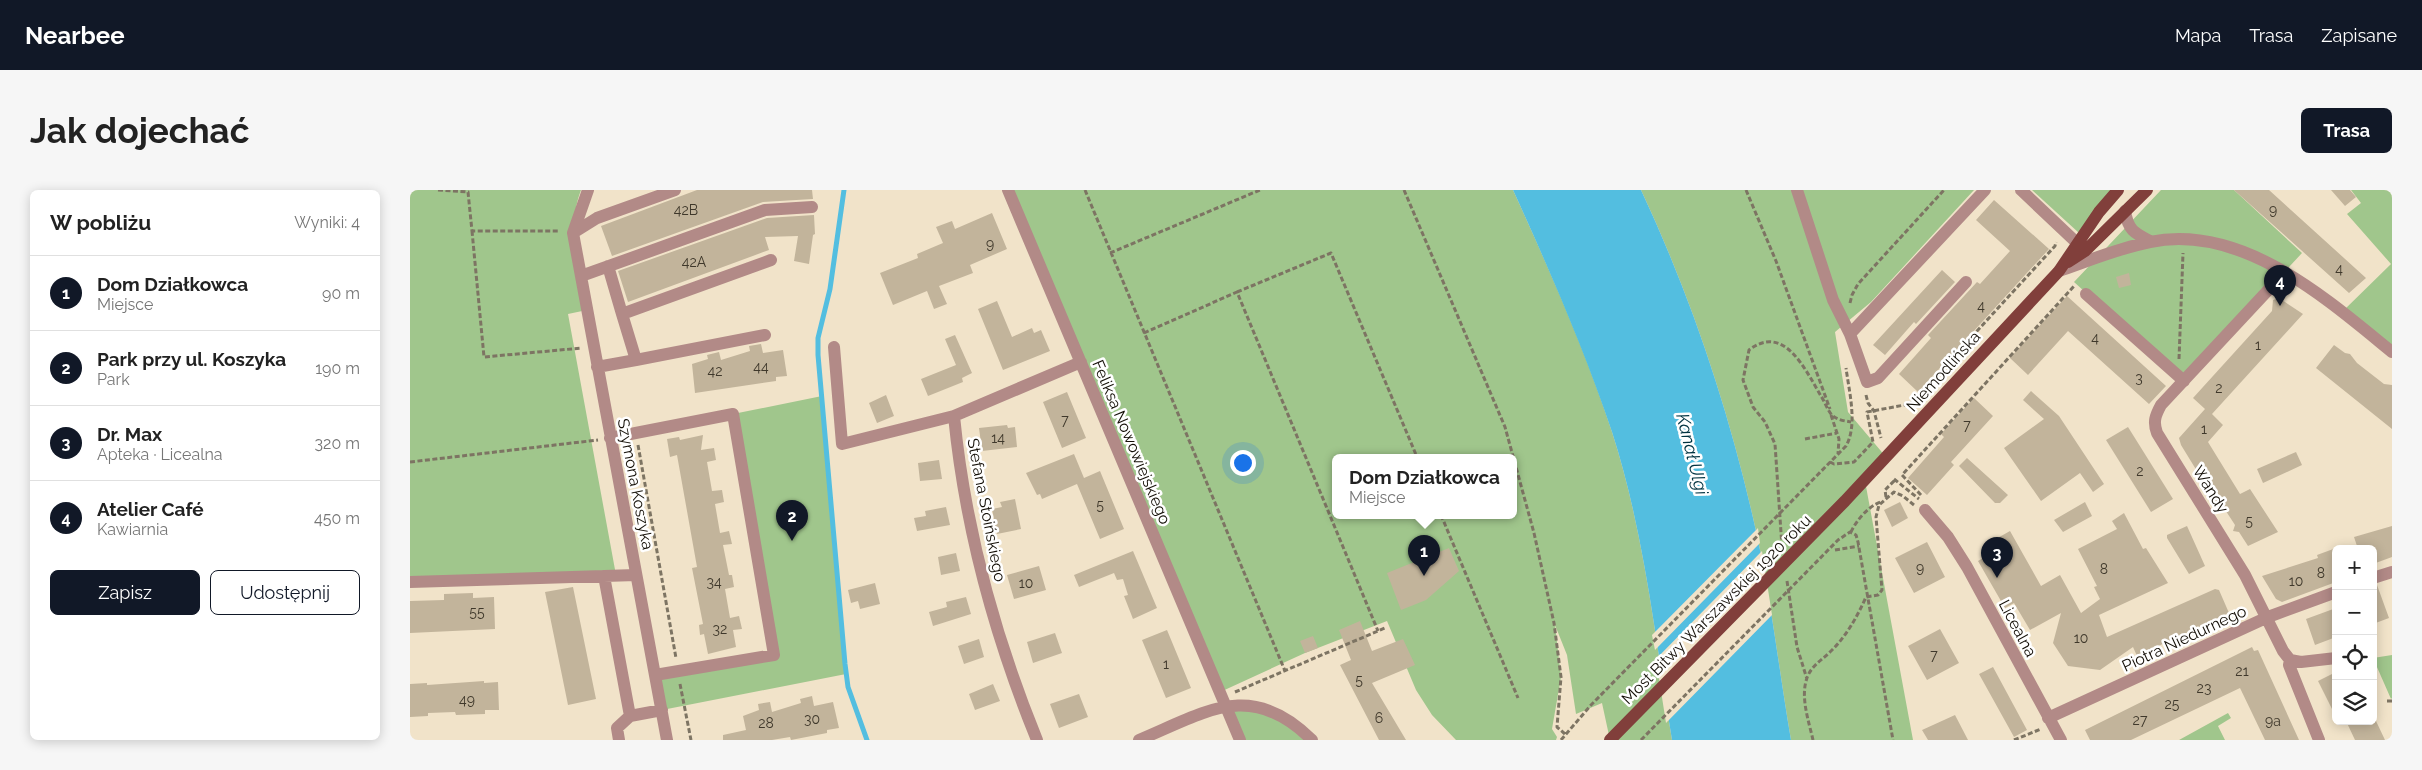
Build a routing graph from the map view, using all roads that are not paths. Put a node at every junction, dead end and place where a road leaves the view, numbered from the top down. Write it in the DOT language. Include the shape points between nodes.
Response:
graph roads {
  1 [pos="588,190"];
  2 [pos="675,190"];
  3 [pos="1008,190"];
  4 [pos="1797,190"];
  5 [pos="1985,190"];
  6 [pos="2021,190"];
  7 [pos="2118,190"];
  8 [pos="2147,190"];
  9 [pos="812,207"];
  10 [pos="2125,211"];
  11 [pos="573,233"];
  12 [pos="2150,242"];
  13 [pos="2077,243"];
  14 [pos="771,260"];
  15 [pos="608,266"];
  16 [pos="2062,267"];
  17 [pos="2286,272"];
  18 [pos="581,276"];
  19 [pos="1966,282"];
  20 [pos="2086,294"];
  21 [pos="622,314"];
  22 [pos="1848,330"];
  23 [pos="765,335"];
  24 [pos="834,347"];
  25 [pos="2392,352"];
  26 [pos="636,360"];
  27 [pos="1081,362"];
  28 [pos="598,367"];
  29 [pos="2181,378"];
  30 [pos="954,416"];
  31 [pos="611,438"];
  32 [pos="1845,501"];
  33 [pos="1922,507"];
  34 [pos="2392,572"];
  35 [pos="636,574"];
  36 [pos="604,576"];
  37 [pos="2377,577"];
  38 [pos="410,582"];
  39 [pos="2332,593"];
  40 [pos="2268,617"];
  41 [pos="2332,658"];
  42 [pos="2290,660"];
  43 [pos="655,676"];
  44 [pos="1222,703"];
  45 [pos="662,710"];
  46 [pos="630,716"];
  47 [pos="2050,721"];
  48 [pos="620,740"];
  49 [pos="667,740"];
  50 [pos="1037,740"];
  51 [pos="1139,740"];
  52 [pos="1240,740"];
  53 [pos="1312,740"];
  54 [pos="1610,740"];
  55 [pos="2061,740"];
  56 [pos="2320,740"];
  1 -- 11 [label="street"];
  2 -- 11 [label="street" via="597,218"];
  3 -- 27 [label="street, Feliksa Nowowiejskiego"];
  4 -- 22 [label="street" via="1833,300"];
  5 -- 22 [label="street"];
  6 -- 13 [label="street"];
  7 -- 13 [label="main road, Niemodlińska"];
  8 -- 10 [label="main road, Niemodlińska"];
  9 -- 15 [label="street" via="765,210"];
  10 -- 12 [label="street" via="2127,224"];
  10 -- 16 [label="main road, Niemodlińska" via="2085,251"];
  11 -- 18 [label="street, Szymona Koszyka"];
  12 -- 16 [label="street"];
  12 -- 17 [label="street" via="2184,240 2235,250"];
  13 -- 16 [label="main road, Niemodlińska"];
  14 -- 21 [label="street"];
  15 -- 18 [label="street"];
  15 -- 21 [label="street"];
  16 -- 32 [label="main road, Niemodlińska"];
  17 -- 25 [label="street"];
  17 -- 29 [label="street, Wandy"];
  18 -- 28 [label="street, Szymona Koszyka"];
  19 -- 22 [label="street" via="1878,378 1867,382"];
  20 -- 29 [label="street"];
  21 -- 26 [label="street"];
  23 -- 26 [label="street"];
  24 -- 30 [label="street" via="842,444"];
  26 -- 28 [label="street"];
  27 -- 30 [label="street"];
  27 -- 44 [label="street, Feliksa Nowowiejskiego"];
  28 -- 31 [label="street, Szymona Koszyka"];
  29 -- 40 [label="street, Wandy" via="2156,415 2156,428"];
  30 -- 50 [label="street, Stefana Stoińskiego" via="970,525 980,568 1000,639"];
  31 -- 35 [label="street, Szymona Koszyka"];
  31 -- 43 [label="street" via="733,414 774,655"];
  32 -- 54 [label="main road, Most Bitwy Warszawskiej 1920 roku"];
  33 -- 47 [label="street, Licealna" via="1948,537 1967,568"];
  34 -- 37 [label="street"];
  35 -- 36 [label="street"];
  35 -- 43 [label="street, Szymona Koszyka"];
  36 -- 38 [label="street"];
  36 -- 46 [label="street"];
  39 -- 40 [label="street, Piotra Niedurnego"];
  40 -- 42 [label="street, Wandy"];
  40 -- 47 [label="street, Piotra Niedurnego"];
  41 -- 42 [label="street"];
  42 -- 56 [label="street, Wandy" via="2289,665"];
  43 -- 45 [label="street, Szymona Koszyka"];
  44 -- 51 [label="street"];
  44 -- 52 [label="street, Feliksa Nowowiejskiego"];
  44 -- 53 [label="street" via="1255,705 1273,711 1291,721"];
  45 -- 46 [label="street"];
  45 -- 49 [label="street, Szymona Koszyka"];
  46 -- 48 [label="street" via="618,728"];
  47 -- 55 [label="street, Licealna"];
}
